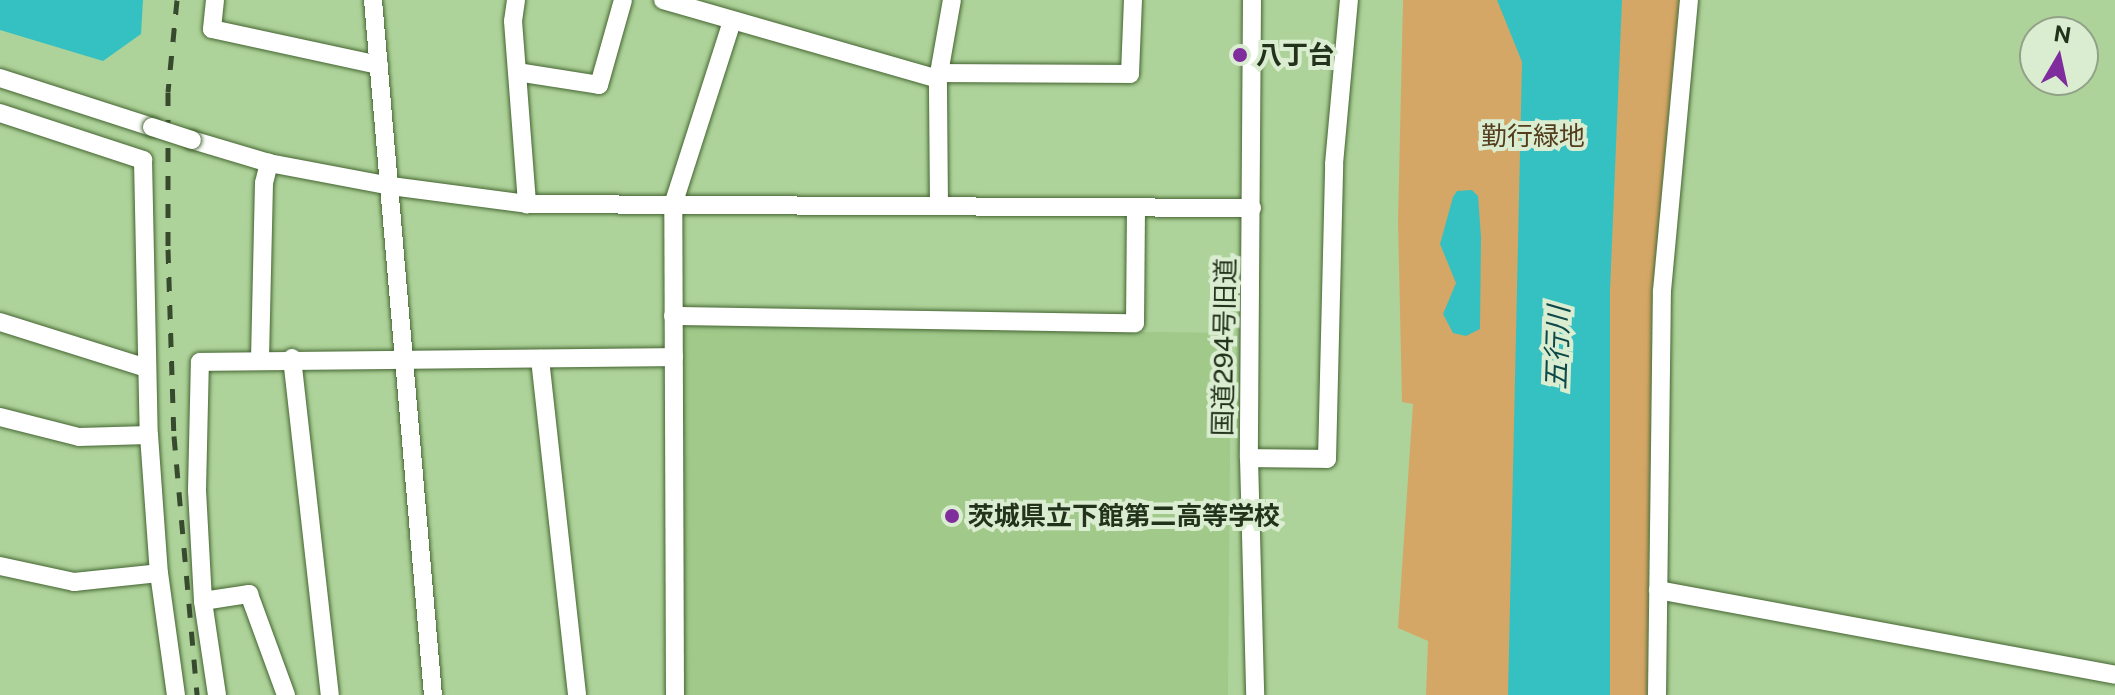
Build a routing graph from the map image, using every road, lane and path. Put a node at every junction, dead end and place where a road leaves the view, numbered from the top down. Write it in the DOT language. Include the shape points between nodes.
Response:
graph roads {
  1 [pos="215,0"];
  2 [pos="373,0"];
  3 [pos="516,0"];
  4 [pos="623,0"];
  5 [pos="663,0"];
  6 [pos="952,0"];
  7 [pos="1133,0"];
  8 [pos="1252,0"];
  9 [pos="1349,0"];
  10 [pos="1689,0"];
  11 [pos="732,21"];
  12 [pos="379,65"];
  13 [pos="517,72"];
  14 [pos="939,76"];
  15 [pos="0,78"];
  16 [pos="0,113"];
  17 [pos="269,163"];
  18 [pos="391,186"];
  19 [pos="527,204"];
  20 [pos="673,205"];
  21 [pos="939,206"];
  22 [pos="1136,207"];
  23 [pos="1252,208"];
  24 [pos="673,316"];
  25 [pos="0,322"];
  26 [pos="674,357"];
  27 [pos="292,358"];
  28 [pos="260,359"];
  29 [pos="540,359"];
  30 [pos="405,360"];
  31 [pos="147,368"];
  32 [pos="0,417"];
  33 [pos="149,435"];
  34 [pos="1249,458"];
  35 [pos="0,566"];
  36 [pos="159,573"];
  37 [pos="1658,590"];
  38 [pos="203,601"];
  39 [pos="2115,675"];
  40 [pos="176,695"];
  41 [pos="217,695"];
  42 [pos="286,695"];
  43 [pos="330,695"];
  44 [pos="433,695"];
  45 [pos="577,695"];
  46 [pos="675,695"];
  47 [pos="1255,695"];
  48 [pos="1657,695"];
  1 -- 12 [label="street" via="212,29"];
  2 -- 12 [label="street"];
  3 -- 13 [label="street"];
  4 -- 13 [label="street" via="599,85"];
  5 -- 11 [label="street"];
  6 -- 14 [label="street"];
  7 -- 14 [label="street" via="1130,74"];
  8 -- 23 [label="street, 国道294号旧道"];
  9 -- 34 [label="street" via="1334,164 1327,459"];
  10 -- 37 [label="street" via="1662,291"];
  11 -- 14 [label="street"];
  11 -- 20 [label="street"];
  12 -- 18 [label="street"];
  13 -- 19 [label="street"];
  14 -- 21 [label="street"];
  15 -- 17 [label="street, bridge"];
  16 -- 31 [label="street" via="143,160"];
  17 -- 18 [label="street"];
  17 -- 28 [label="street" via="264,183"];
  18 -- 19 [label="street"];
  18 -- 30 [label="street"];
  19 -- 20 [label="street"];
  20 -- 21 [label="street"];
  20 -- 24 [label="street"];
  21 -- 22 [label="street"];
  22 -- 23 [label="street"];
  22 -- 24 [label="street" via="1135,323"];
  23 -- 34 [label="street, 国道294号旧道"];
  24 -- 26 [label="street"];
  25 -- 31 [label="street"];
  26 -- 29 [label="street"];
  26 -- 46 [label="street"];
  27 -- 28 [label="street"];
  27 -- 30 [label="street"];
  27 -- 43 [label="street"];
  28 -- 38 [label="street" via="200,362 197,490"];
  29 -- 30 [label="street"];
  29 -- 45 [label="street"];
  30 -- 44 [label="street"];
  31 -- 33 [label="street"];
  32 -- 33 [label="street" via="79,437"];
  33 -- 36 [label="street"];
  34 -- 47 [label="street, 国道294号旧道"];
  35 -- 36 [label="street" via="74,582"];
  36 -- 40 [label="street"];
  37 -- 39 [label="street"];
  37 -- 48 [label="street"];
  38 -- 41 [label="street"];
  38 -- 42 [label="street" via="249,594"];
}
